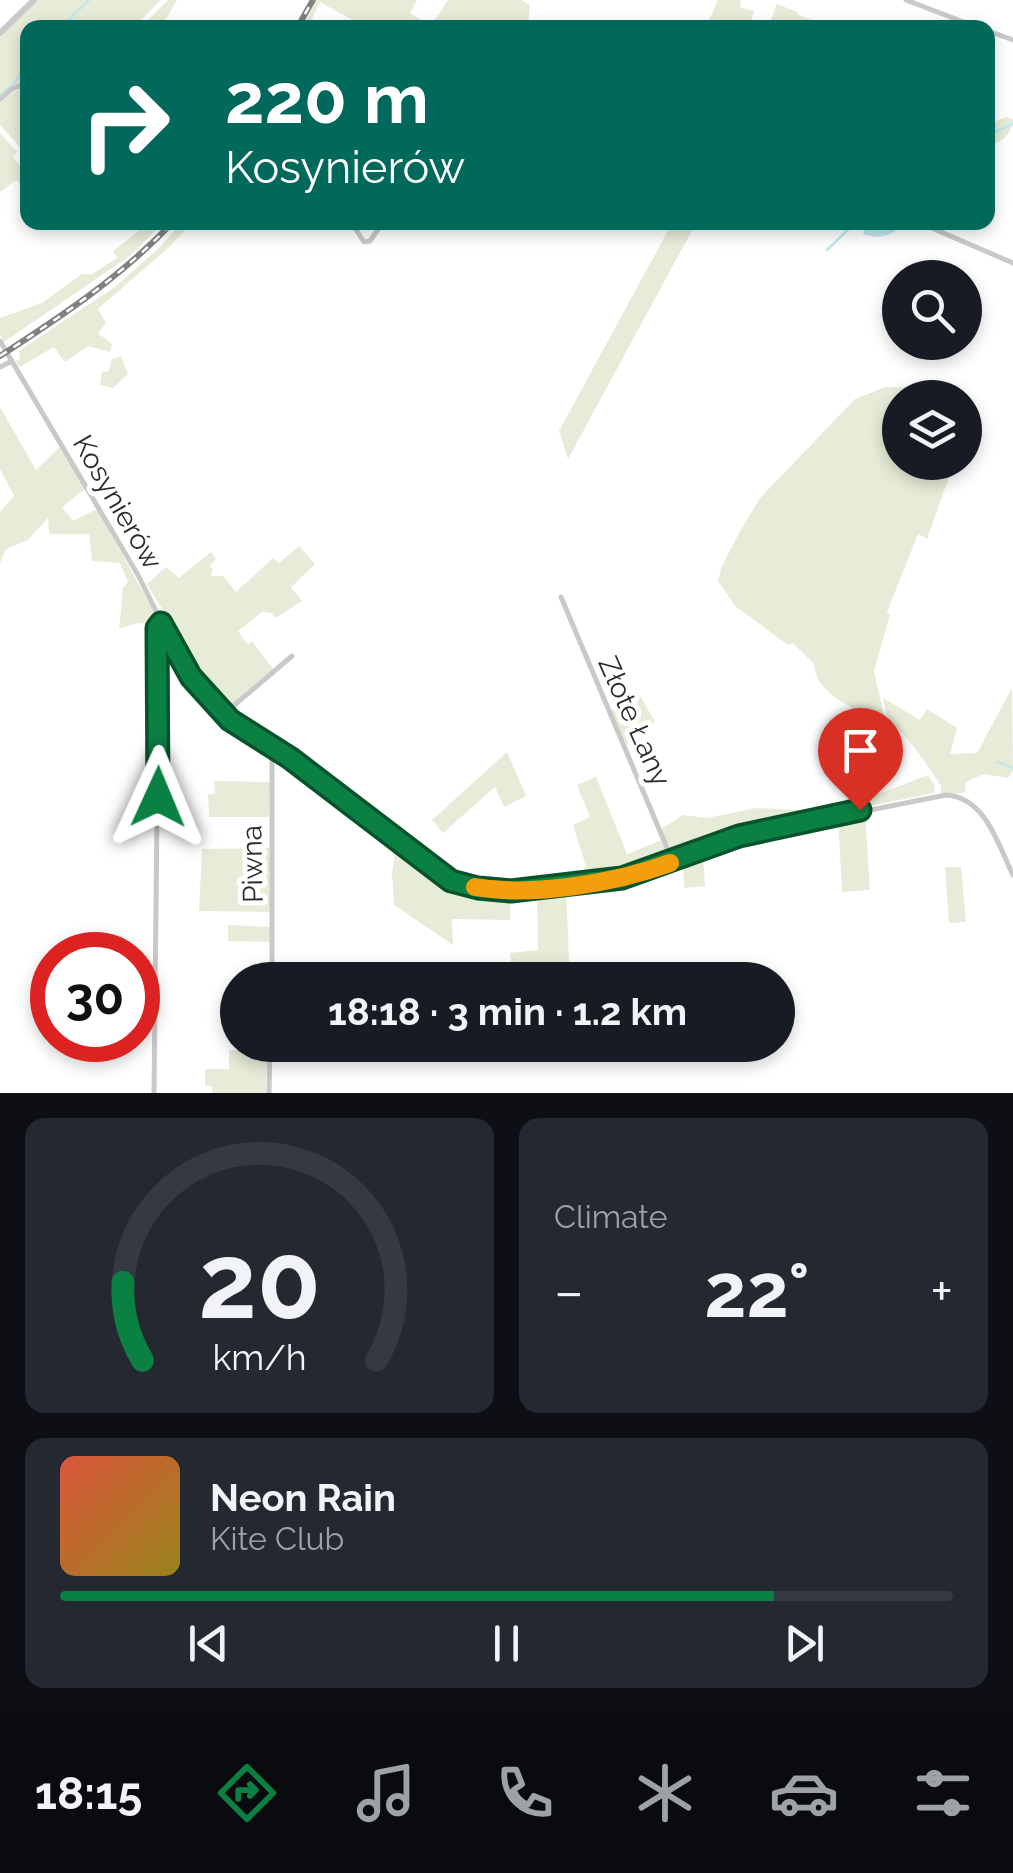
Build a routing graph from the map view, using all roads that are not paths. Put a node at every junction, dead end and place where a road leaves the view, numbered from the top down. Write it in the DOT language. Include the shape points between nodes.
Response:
graph roads {
  1 [pos="34,0"];
  2 [pos="906,0"];
  3 [pos="958,20"];
  4 [pos="0,33"];
  5 [pos="356,230"];
  6 [pos="378,230"];
  7 [pos="936,230"];
  8 [pos="1013,264"];
  9 [pos="0,342"];
  10 [pos="12,361"];
  11 [pos="0,367"];
  12 [pos="561,598"];
  13 [pos="161,623"];
  14 [pos="292,656"];
  15 [pos="224,714"];
  16 [pos="272,746"];
  17 [pos="673,862"];
  18 [pos="1013,875"];
  19 [pos="272,962"];
  20 [pos="270,1062"];
  21 [pos="154,1093"];
  22 [pos="269,1093"];
  1 -- 4 [label="street"];
  2 -- 3 [label="street"];
  5 -- 6 [label="street" via="364,242"];
  7 -- 8 [label="street"];
  9 -- 10 [label="street, Kosynierów"];
  10 -- 11 [label="street"];
  10 -- 13 [label="street, Kosynierów"];
  12 -- 17 [label="street, Złote Łany"];
  13 -- 15 [label="street, Kosynierów" via="191,677"];
  13 -- 21 [label="street"];
  14 -- 15 [label="street"];
  15 -- 16 [label="street, Kosynierów"];
  16 -- 17 [label="street, Kosynierów" via="451,881 511,891 622,878"];
  16 -- 19 [label="street, Piwna"];
  17 -- 18 [label="street, Kosynierów" via="739,836 946,795 967,798 980,812"];
  20 -- 22 [label="street"];
}
